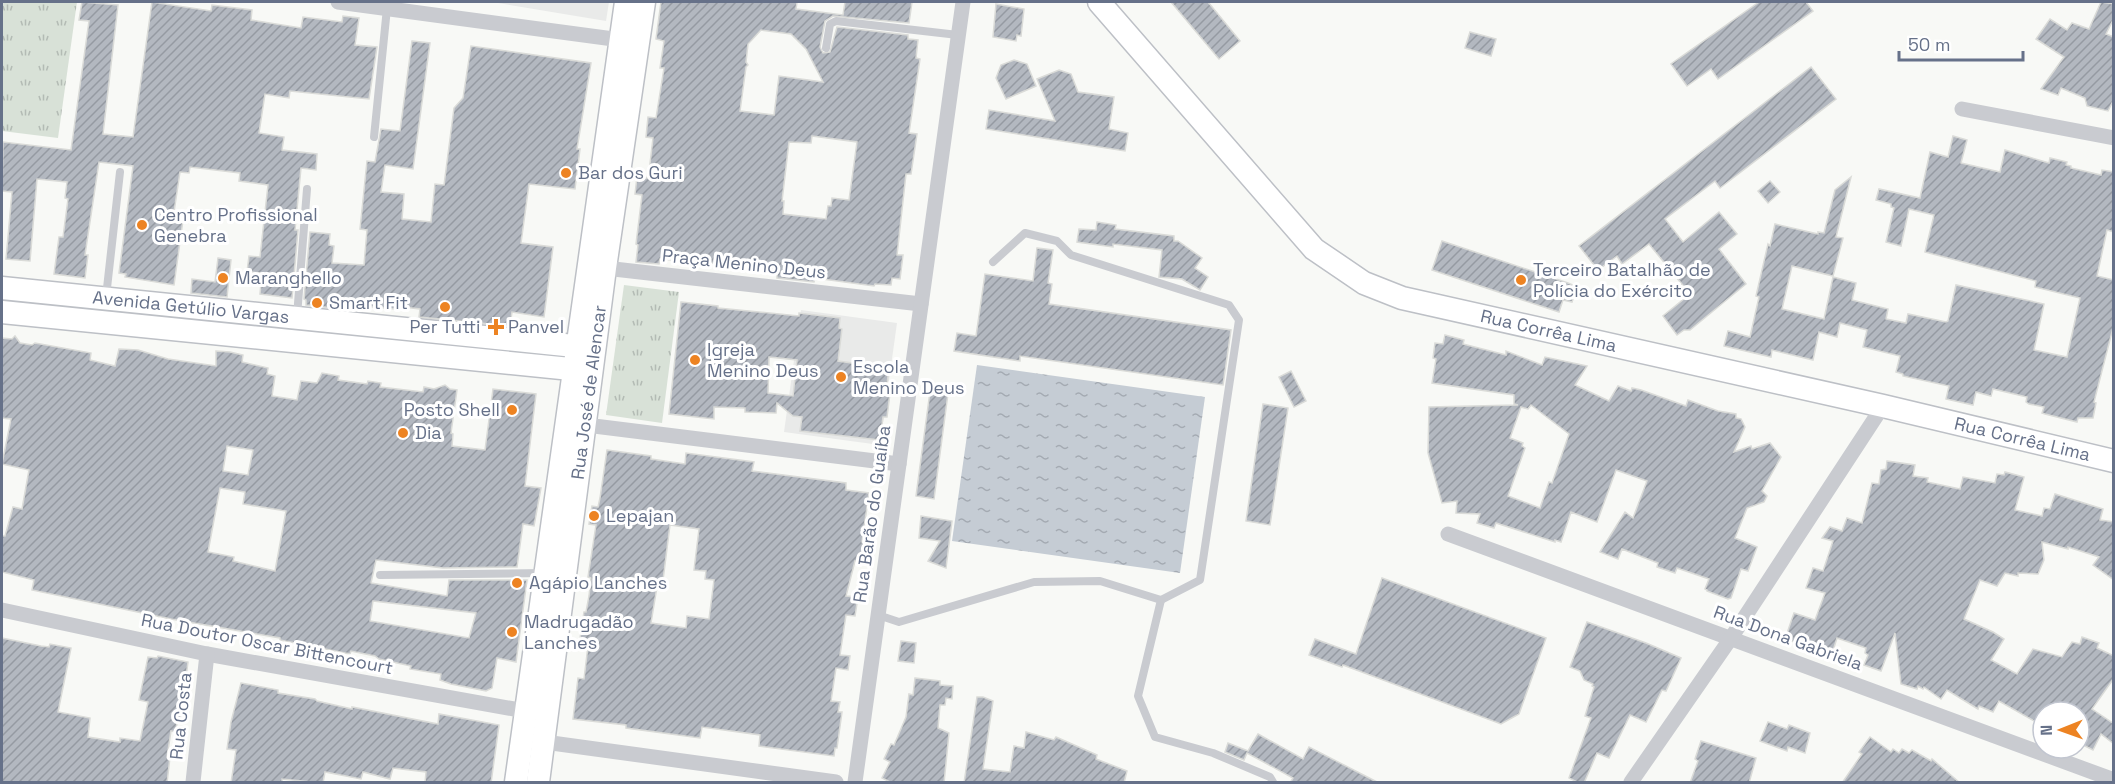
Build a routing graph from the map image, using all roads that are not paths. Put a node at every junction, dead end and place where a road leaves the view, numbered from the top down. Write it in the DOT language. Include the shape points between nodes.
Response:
graph roads {
  1 [pos="338,2"];
  2 [pos="963,2"];
  3 [pos="1100,2"];
  4 [pos="361,3"];
  5 [pos="638,4"];
  6 [pos="387,8"];
  7 [pos="958,35"];
  8 [pos="621,40"];
  9 [pos="826,48"];
  10 [pos="633,81"];
  11 [pos="1962,109"];
  12 [pos="374,137"];
  13 [pos="2114,138"];
  14 [pos="120,172"];
  15 [pos="307,189"];
  16 [pos="595,226"];
  17 [pos="993,262"];
  18 [pos="605,268"];
  19 [pos="2,288"];
  20 [pos="105,299"];
  21 [pos="921,304"];
  22 [pos="2,312"];
  23 [pos="297,318"];
  24 [pos="587,347"];
  25 [pos="584,370"];
  26 [pos="1883,406"];
  27 [pos="586,425"];
  28 [pos="2114,461"];
  29 [pos="899,464"];
  30 [pos="1448,534"];
  31 [pos="546,573"];
  32 [pos="380,575"];
  33 [pos="1161,600"];
  34 [pos="2,610"];
  35 [pos="878,615"];
  36 [pos="1731,638"];
  37 [pos="207,654"];
  38 [pos="525,711"];
  39 [pos="533,740"];
  40 [pos="2114,780"];
  41 [pos="193,783"];
  42 [pos="516,783"];
  43 [pos="538,783"];
  44 [pos="836,783"];
  45 [pos="855,783"];
  46 [pos="1274,783"];
  47 [pos="1631,783"];
  1 -- 4 [label="street"];
  2 -- 7 [label="street, Rua Barão do Guaíba"];
  3 -- 26 [label="main road, Rua Corrêa Lima" via="1314,249 1364,283 1402,298"];
  4 -- 6 [label="street"];
  5 -- 8 [label="main road, Rua José de Alencar"];
  5 -- 10 [label="main road, Rua José de Alencar"];
  6 -- 8 [label="street"];
  6 -- 12 [label="lane"];
  7 -- 9 [label="lane" via="836,21 830,24"];
  7 -- 21 [label="street, Rua Barão do Guaíba"];
  8 -- 10 [label="main road"];
  8 -- 16 [label="main road, Rua José de Alencar"];
  10 -- 18 [label="main road, Rua José de Alencar"];
  11 -- 13 [label="street"];
  14 -- 20 [label="lane"];
  15 -- 23 [label="lane"];
  16 -- 18 [label="street"];
  16 -- 24 [label="main road, Rua José de Alencar"];
  17 -- 33 [label="lane" via="1025,233 1057,241 1071,255 1229,305 1239,320 1200,580"];
  18 -- 21 [label="street, Praça Menino Deus"];
  18 -- 24 [label="main road, Rua José de Alencar"];
  19 -- 20 [label="main road, Avenida Getúlio Vargas"];
  20 -- 23 [label="main road, Avenida Getúlio Vargas"];
  21 -- 29 [label="street, Rua Barão do Guaíba"];
  22 -- 25 [label="main road, Avenida Getúlio Vargas"];
  23 -- 24 [label="main road, Avenida Getúlio Vargas"];
  24 -- 25 [label="main road, Rua José de Alencar"];
  25 -- 27 [label="main road, Rua José de Alencar"];
  25 -- 31 [label="main road, Rua José de Alencar"];
  26 -- 28 [label="main road, Rua Corrêa Lima"];
  26 -- 36 [label="street"];
  27 -- 29 [label="street"];
  27 -- 39 [label="main road, Rua José de Alencar"];
  29 -- 35 [label="street, Rua Barão do Guaíba"];
  30 -- 36 [label="street, Rua Dona Gabriela"];
  31 -- 32 [label="lane"];
  31 -- 38 [label="main road, Rua José de Alencar"];
  33 -- 35 [label="lane" via="1100,580 1035,582 899,622"];
  33 -- 46 [label="lane" via="1138,696 1155,737 1212,753 1270,777"];
  34 -- 37 [label="street, Rua Doutor Oscar Bittencourt"];
  35 -- 45 [label="street, Rua Barão do Guaíba"];
  36 -- 40 [label="street, Rua Dona Gabriela"];
  36 -- 47 [label="street"];
  37 -- 38 [label="street, Rua Doutor Oscar Bittencourt"];
  37 -- 41 [label="street, Rua Costa"];
  38 -- 39 [label="main road, Rua José de Alencar"];
  39 -- 42 [label="main road, Rua José de Alencar"];
  39 -- 43 [label="main road, Rua José de Alencar"];
  39 -- 44 [label="street"];
}
